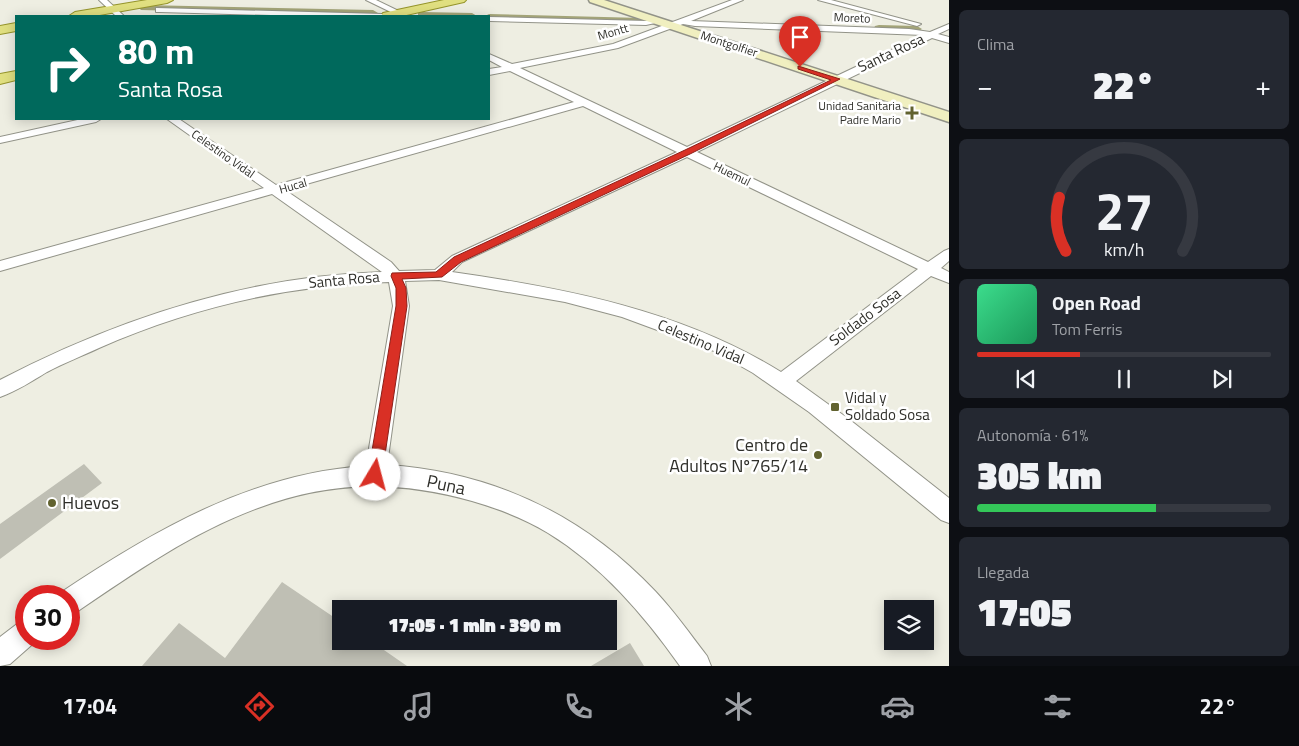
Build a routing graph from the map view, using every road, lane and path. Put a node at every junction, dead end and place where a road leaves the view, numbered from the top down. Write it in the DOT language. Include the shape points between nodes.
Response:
graph roads {
  1 [pos="103,0"];
  2 [pos="370,0"];
  3 [pos="460,0"];
  4 [pos="594,0"];
  5 [pos="739,0"];
  6 [pos="822,0"];
  7 [pos="163,5"];
  8 [pos="116,13"];
  9 [pos="89,15"];
  10 [pos="362,15"];
  11 [pos="397,15"];
  12 [pos="490,19"];
  13 [pos="671,22"];
  14 [pos="15,27"];
  15 [pos="946,29"];
  16 [pos="0,30"];
  17 [pos="931,35"];
  18 [pos="949,40"];
  19 [pos="490,58"];
  20 [pos="511,68"];
  21 [pos="490,72"];
  22 [pos="15,76"];
  23 [pos="0,79"];
  24 [pos="836,79"];
  25 [pos="586,102"];
  26 [pos="949,117"];
  27 [pos="91,120"];
  28 [pos="173,120"];
  29 [pos="0,140"];
  30 [pos="687,152"];
  31 [pos="276,190"];
  32 [pos="949,254"];
  33 [pos="0,266"];
  34 [pos="930,268"];
  35 [pos="439,275"];
  36 [pos="396,276"];
  37 [pos="949,278"];
  38 [pos="782,382"];
  39 [pos="0,389"];
  40 [pos="375,475"];
  41 [pos="949,512"];
  42 [pos="80,595"];
  43 [pos="15,642"];
  44 [pos="0,654"];
  45 [pos="697,666"];
  1 -- 8 [label="street"];
  2 -- 11 [label="street"];
  3 -- 11 [label="main road"];
  4 -- 13 [label="street, Montgolfier"];
  5 -- 13 [label="street, Montt"];
  6 -- 15 [label="street"];
  7 -- 8 [label="main road"];
  7 -- 10 [label="street"];
  8 -- 9 [label="main road"];
  12 -- 13 [label="street, Moreto"];
  13 -- 17 [label="street, Moreto" via="909,31"];
  13 -- 20 [label="street, Montt" via="633,41"];
  13 -- 24 [label="street, Montgolfier"];
  14 -- 16 [label="main road"];
  15 -- 17 [label="street, Santa Rosa"];
  17 -- 18 [label="street, Moreto"];
  17 -- 24 [label="street, Santa Rosa"];
  19 -- 20 [label="street, Huemul"];
  20 -- 21 [label="street, Montt"];
  20 -- 25 [label="street, Huemul"];
  22 -- 23 [label="main road"];
  24 -- 26 [label="street, Montgolfier"];
  24 -- 30 [label="street, Santa Rosa"];
  25 -- 30 [label="street, Huemul"];
  25 -- 31 [label="street, Hucal"];
  27 -- 29 [label="street"];
  28 -- 31 [label="street, Celestino Vidal"];
  30 -- 34 [label="street, Huemul"];
  30 -- 35 [label="street, Santa Rosa" via="457,259"];
  31 -- 33 [label="street, Hucal"];
  31 -- 36 [label="street, Celestino Vidal"];
  32 -- 34 [label="street, Soldado Sosa"];
  34 -- 37 [label="street, Huemul"];
  34 -- 38 [label="street, Soldado Sosa"];
  35 -- 36 [label="street, Santa Rosa"];
  35 -- 38 [label="street, Celestino Vidal" via="532,289 618,309 728,350"];
  36 -- 39 [label="street, Santa Rosa" via="341,278 274,287 182,310 92,344"];
  36 -- 40 [label="street" via="401,288 401,306"];
  38 -- 41 [label="street, Celestino Vidal" via="825,412"];
  40 -- 42 [label="street, Puna" via="294,486 247,500 168,539"];
  40 -- 45 [label="street, Puna" via="460,487 517,504 568,532 638,593"];
  43 -- 44 [label="street"];
}
